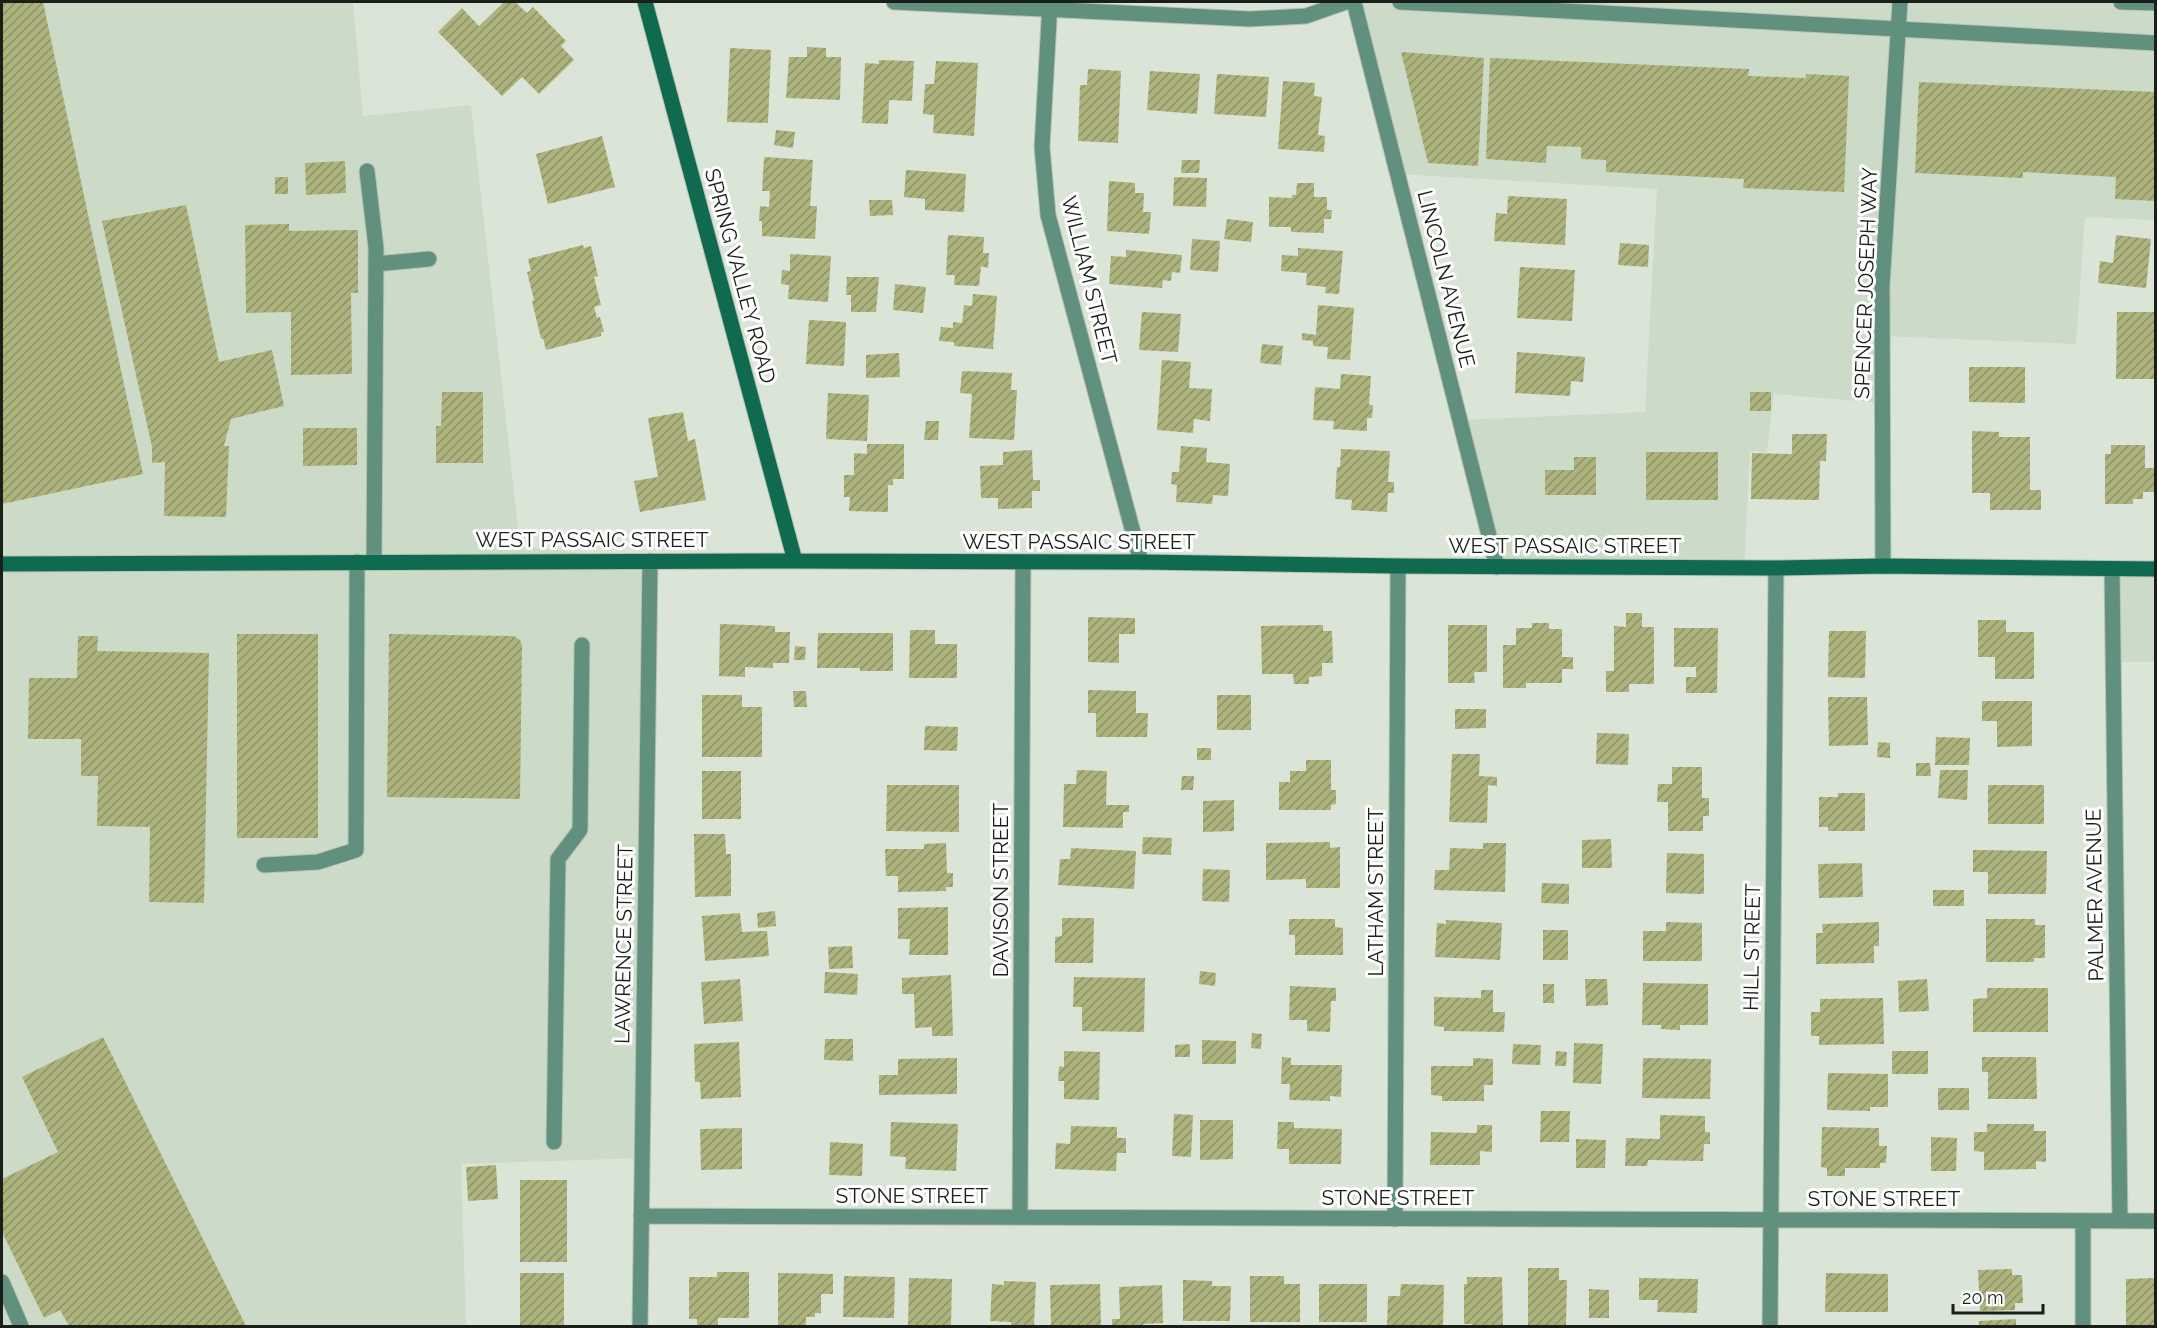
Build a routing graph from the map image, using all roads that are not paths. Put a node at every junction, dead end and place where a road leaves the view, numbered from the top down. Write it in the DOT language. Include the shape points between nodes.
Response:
graph roads {
  1 [pos="645,2"];
  2 [pos="894,2"];
  3 [pos="916,2"];
  4 [pos="1346,2"];
  5 [pos="1354,2"];
  6 [pos="1400,2"];
  7 [pos="1900,2"];
  8 [pos="2121,2"];
  9 [pos="2156,3"];
  10 [pos="1050,6"];
  11 [pos="1899,28"];
  12 [pos="2156,43"];
  13 [pos="367,171"];
  14 [pos="429,259"];
  15 [pos="376,264"];
  16 [pos="650,561"];
  17 [pos="795,561"];
  18 [pos="357,562"];
  19 [pos="374,562"];
  20 [pos="1023,562"];
  21 [pos="1141,562"];
  22 [pos="2,564"];
  23 [pos="1398,566"];
  24 [pos="1883,566"];
  25 [pos="1497,567"];
  26 [pos="1776,568"];
  27 [pos="2112,569"];
  28 [pos="2156,569"];
  29 [pos="582,645"];
  30 [pos="264,865"];
  31 [pos="554,1142"];
  32 [pos="641,1216"];
  33 [pos="1020,1217"];
  34 [pos="1395,1219"];
  35 [pos="1770,1220"];
  36 [pos="2083,1221"];
  37 [pos="2120,1221"];
  38 [pos="2156,1221"];
  39 [pos="2,1282"];
  40 [pos="21,1326"];
  41 [pos="640,1326"];
  42 [pos="1770,1326"];
  43 [pos="2083,1326"];
  1 -- 17 [label="main road, SPRING VALLEY ROAD"];
  2 -- 3 [label="street"];
  3 -- 10 [label="street"];
  4 -- 10 [label="street" via="1306,16 1250,19"];
  5 -- 25 [label="street, LINCOLN AVENUE"];
  6 -- 11 [label="street"];
  7 -- 11 [label="street, SPENCER JOSEPH WAY"];
  8 -- 9 [label="street"];
  10 -- 21 [label="street, WILLIAM STREET" via="1042,147 1048,215"];
  11 -- 12 [label="street"];
  11 -- 24 [label="street, SPENCER JOSEPH WAY" via="1882,286"];
  13 -- 15 [label="street"];
  14 -- 15 [label="street"];
  15 -- 19 [label="street"];
  16 -- 17 [label="main road, WEST PASSAIC STREET"];
  16 -- 19 [label="main road, WEST PASSAIC STREET"];
  16 -- 32 [label="street, LAWRENCE STREET"];
  17 -- 20 [label="main road, WEST PASSAIC STREET"];
  18 -- 19 [label="main road, WEST PASSAIC STREET"];
  18 -- 22 [label="main road, WEST PASSAIC STREET"];
  18 -- 30 [label="street" via="356,850 318,862"];
  20 -- 21 [label="main road, WEST PASSAIC STREET"];
  20 -- 33 [label="street, DAVISON STREET"];
  21 -- 23 [label="main road, WEST PASSAIC STREET"];
  23 -- 25 [label="main road, WEST PASSAIC STREET"];
  23 -- 34 [label="street, LATHAM STREET"];
  24 -- 26 [label="main road, WEST PASSAIC STREET"];
  24 -- 27 [label="main road, WEST PASSAIC STREET"];
  25 -- 26 [label="main road, WEST PASSAIC STREET"];
  26 -- 35 [label="street, HILL STREET"];
  27 -- 28 [label="main road, WEST PASSAIC STREET"];
  27 -- 37 [label="street, PALMER AVENUE"];
  29 -- 31 [label="street" via="580,830 558,859"];
  32 -- 33 [label="street, STONE STREET"];
  32 -- 41 [label="street, LAWRENCE STREET"];
  33 -- 34 [label="street, STONE STREET"];
  34 -- 35 [label="street, STONE STREET"];
  35 -- 36 [label="street, STONE STREET"];
  35 -- 42 [label="street, HILL STREET"];
  36 -- 37 [label="street, STONE STREET"];
  36 -- 43 [label="street"];
  37 -- 38 [label="street, STONE STREET"];
  39 -- 40 [label="street"];
}
